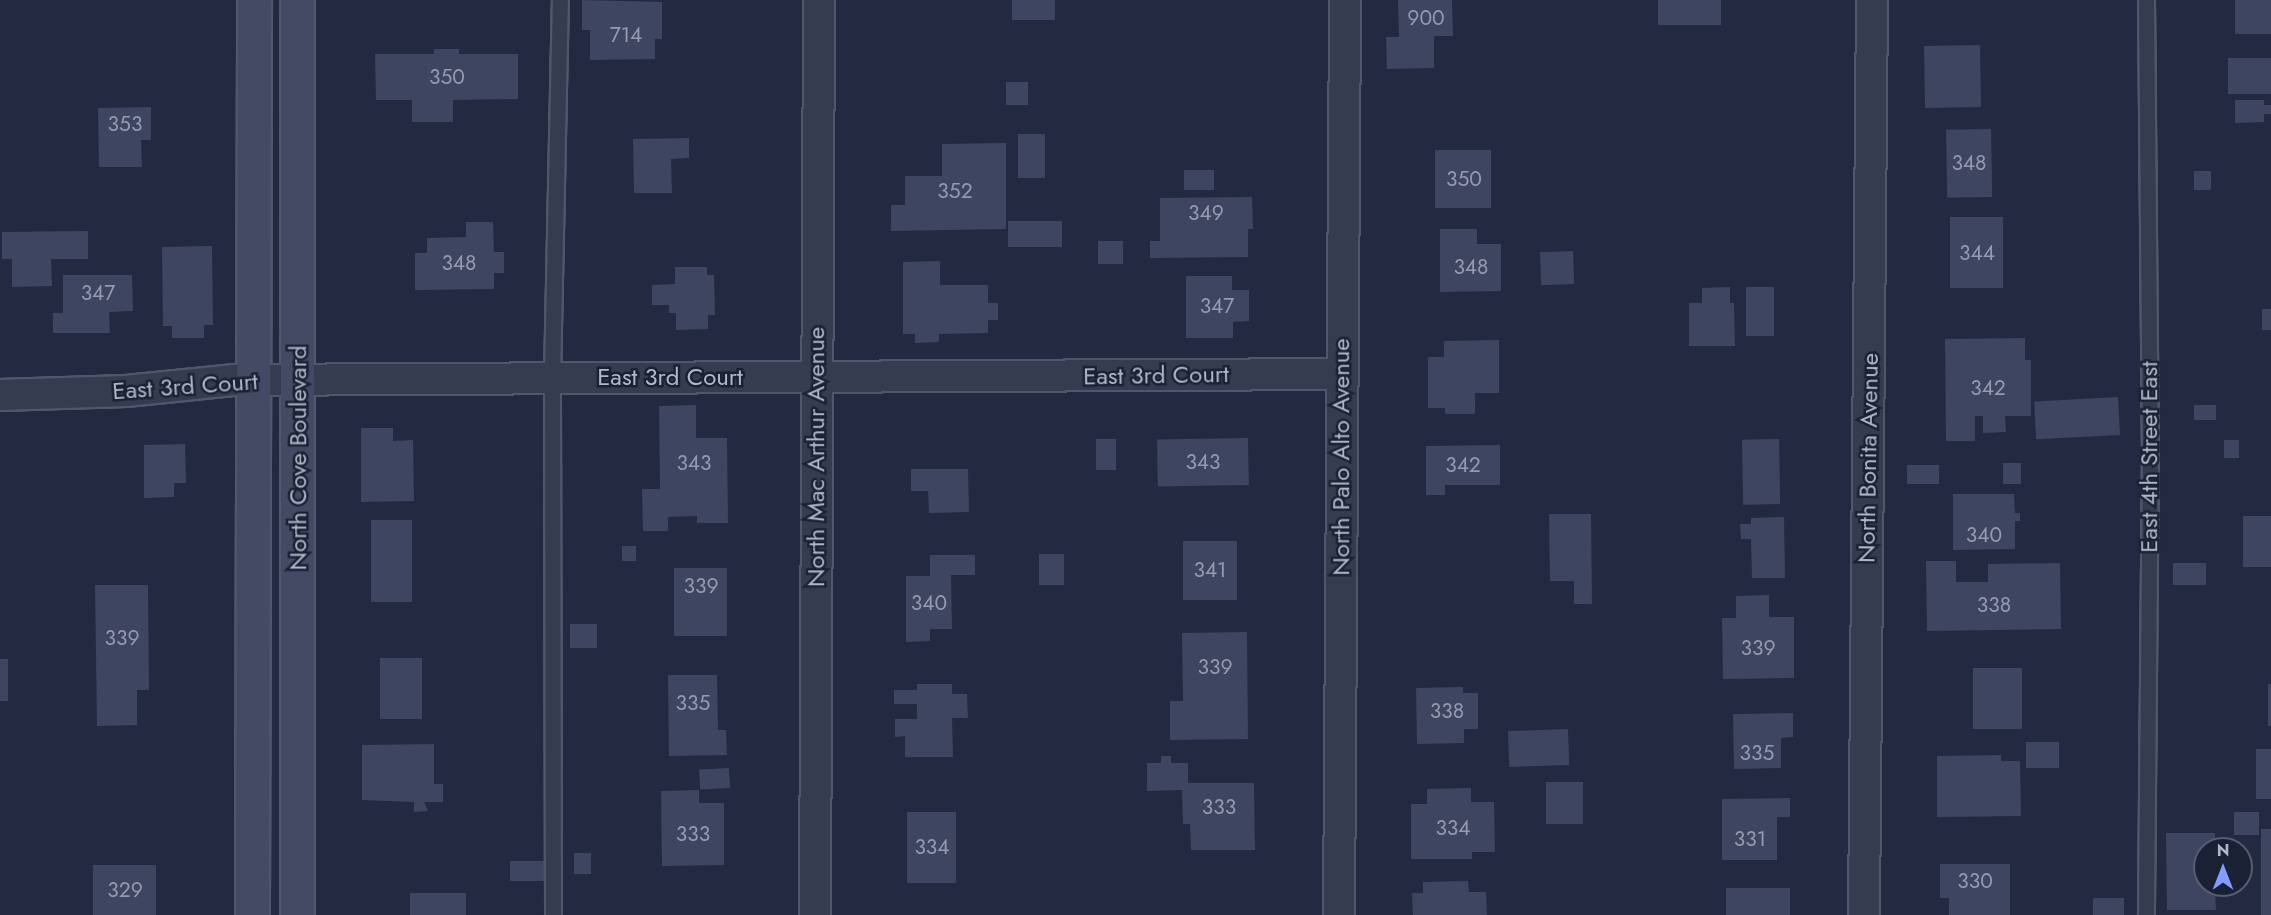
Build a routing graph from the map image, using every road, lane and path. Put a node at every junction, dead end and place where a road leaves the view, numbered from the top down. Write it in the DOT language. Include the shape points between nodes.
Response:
graph roads {
  1 [pos="254,0"];
  2 [pos="297,0"];
  3 [pos="560,0"];
  4 [pos="819,0"];
  5 [pos="1345,0"];
  6 [pos="1872,0"];
  7 [pos="2146,0"];
  8 [pos="1342,374"];
  9 [pos="552,376"];
  10 [pos="816,378"];
  11 [pos="253,380"];
  12 [pos="298,380"];
  13 [pos="0,395"];
  14 [pos="252,915"];
  15 [pos="297,915"];
  16 [pos="553,915"];
  17 [pos="815,915"];
  18 [pos="1339,915"];
  19 [pos="1864,915"];
  20 [pos="2146,915"];
  1 -- 11 [label="street, North Cove Boulevard"];
  2 -- 12 [label="street, North Cove Boulevard"];
  3 -- 9 [label="lane"];
  4 -- 10 [label="street, North Mac Arthur Avenue"];
  5 -- 8 [label="street, North Palo Alto Avenue"];
  6 -- 19 [label="street, North Bonita Avenue"];
  7 -- 20 [label="lane, East 4th Street East" via="2150,448"];
  8 -- 10 [label="street, East 3rd Court"];
  8 -- 18 [label="street, North Palo Alto Avenue"];
  9 -- 10 [label="street, East 3rd Court"];
  9 -- 12 [label="street, East 3rd Court"];
  9 -- 16 [label="lane"];
  10 -- 17 [label="street, North Mac Arthur Avenue"];
  11 -- 12 [label="street, East 3rd Court"];
  11 -- 13 [label="street, East 3rd Court" via="126,391"];
  11 -- 14 [label="street, North Cove Boulevard"];
  12 -- 15 [label="street, North Cove Boulevard"];
}
